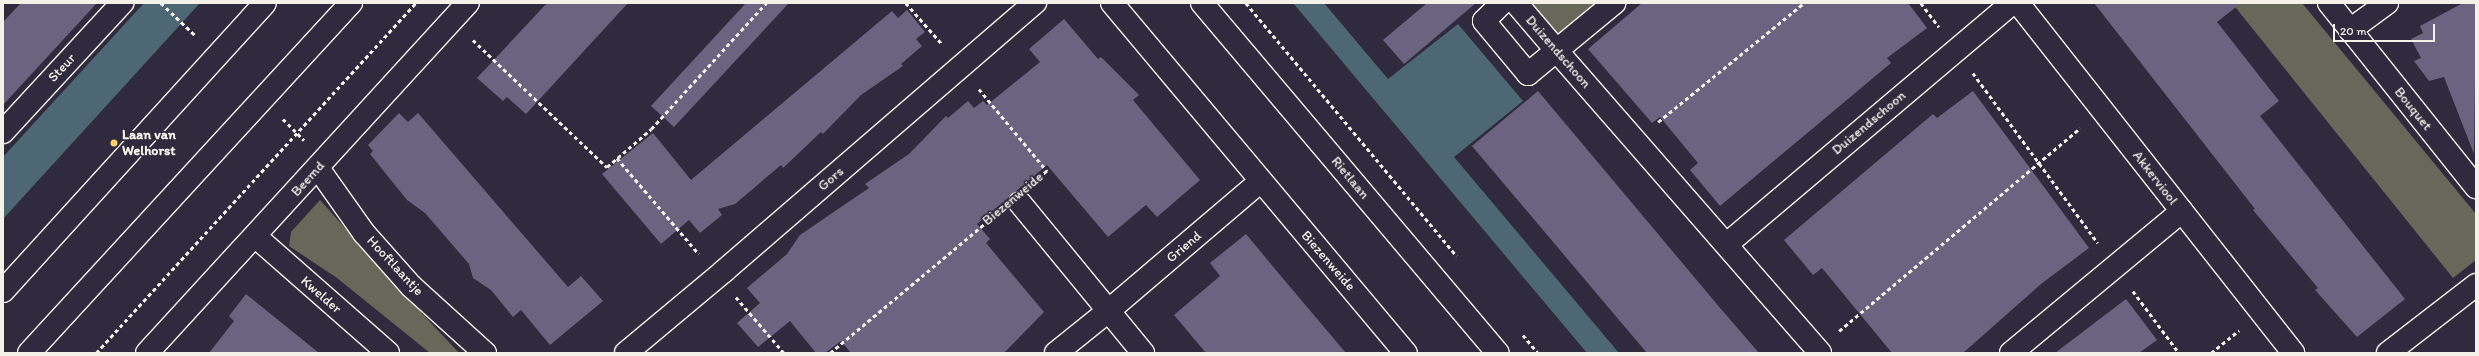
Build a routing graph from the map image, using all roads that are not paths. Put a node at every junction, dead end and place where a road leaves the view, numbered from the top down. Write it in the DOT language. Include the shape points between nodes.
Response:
graph roads {
  1 [pos="122,3"];
  2 [pos="265,3"];
  3 [pos="351,3"];
  4 [pos="468,3"];
  5 [pos="1035,3"];
  6 [pos="1112,3"];
  7 [pos="1202,3"];
  8 [pos="1502,3"];
  9 [pos="1516,3"];
  10 [pos="1614,3"];
  11 [pos="2012,3"];
  12 [pos="2018,3"];
  13 [pos="2329,3"];
  14 [pos="2387,3"];
  15 [pos="2350,30"];
  16 [pos="1560,55"];
  17 [pos="3,132"];
  18 [pos="318,168"];
  19 [pos="1260,182"];
  20 [pos="2476,187"];
  21 [pos="1020,203"];
  22 [pos="2182,211"];
  23 [pos="255,236"];
  24 [pos="1727,244"];
  25 [pos="2476,286"];
  26 [pos="3,291"];
  27 [pos="1107,312"];
  28 [pos="1819,351"];
  29 [pos="29,353"];
  30 [pos="146,353"];
  31 [pos="388,353"];
  32 [pos="485,353"];
  33 [pos="626,353"];
  34 [pos="1056,353"];
  35 [pos="1143,353"];
  36 [pos="1406,353"];
  37 [pos="1498,353"];
  38 [pos="2011,353"];
  39 [pos="2293,353"];
  40 [pos="2388,353"];
  1 -- 17 [label="street, Steur"];
  2 -- 26 [label="street"];
  3 -- 29 [label="street"];
  4 -- 18 [label="street, Beemd"];
  5 -- 33 [label="street, Gors"];
  6 -- 19 [label="street, Biezenweide"];
  7 -- 37 [label="street, Rietlaan"];
  8 -- 16 [label="street" via="1484,21 1528,74"];
  9 -- 16 [label="street, Duizendschoon"];
  10 -- 16 [label="street"];
  11 -- 24 [label="street, Duizendschoon"];
  12 -- 22 [label="street, Akkerviool"];
  13 -- 15 [label="street, Bouquet"];
  14 -- 15 [label="street"];
  15 -- 20 [label="street, Bouquet"];
  16 -- 24 [label="street, Duizendschoon" via="1716,237"];
  18 -- 23 [label="street, Beemd"];
  18 -- 32 [label="street, Hooftlaantje" via="364,233 412,286"];
  19 -- 27 [label="street, Griend"];
  19 -- 36 [label="street, Biezenweide"];
  21 -- 27 [label="street"];
  22 -- 38 [label="street"];
  22 -- 39 [label="street, Akkerviool"];
  23 -- 30 [label="street, Beemd"];
  23 -- 31 [label="street, Kwelder"];
  24 -- 28 [label="street, Duizendschoon"];
  25 -- 40 [label="street"];
  27 -- 34 [label="street, Griend"];
  27 -- 35 [label="street"];
}
